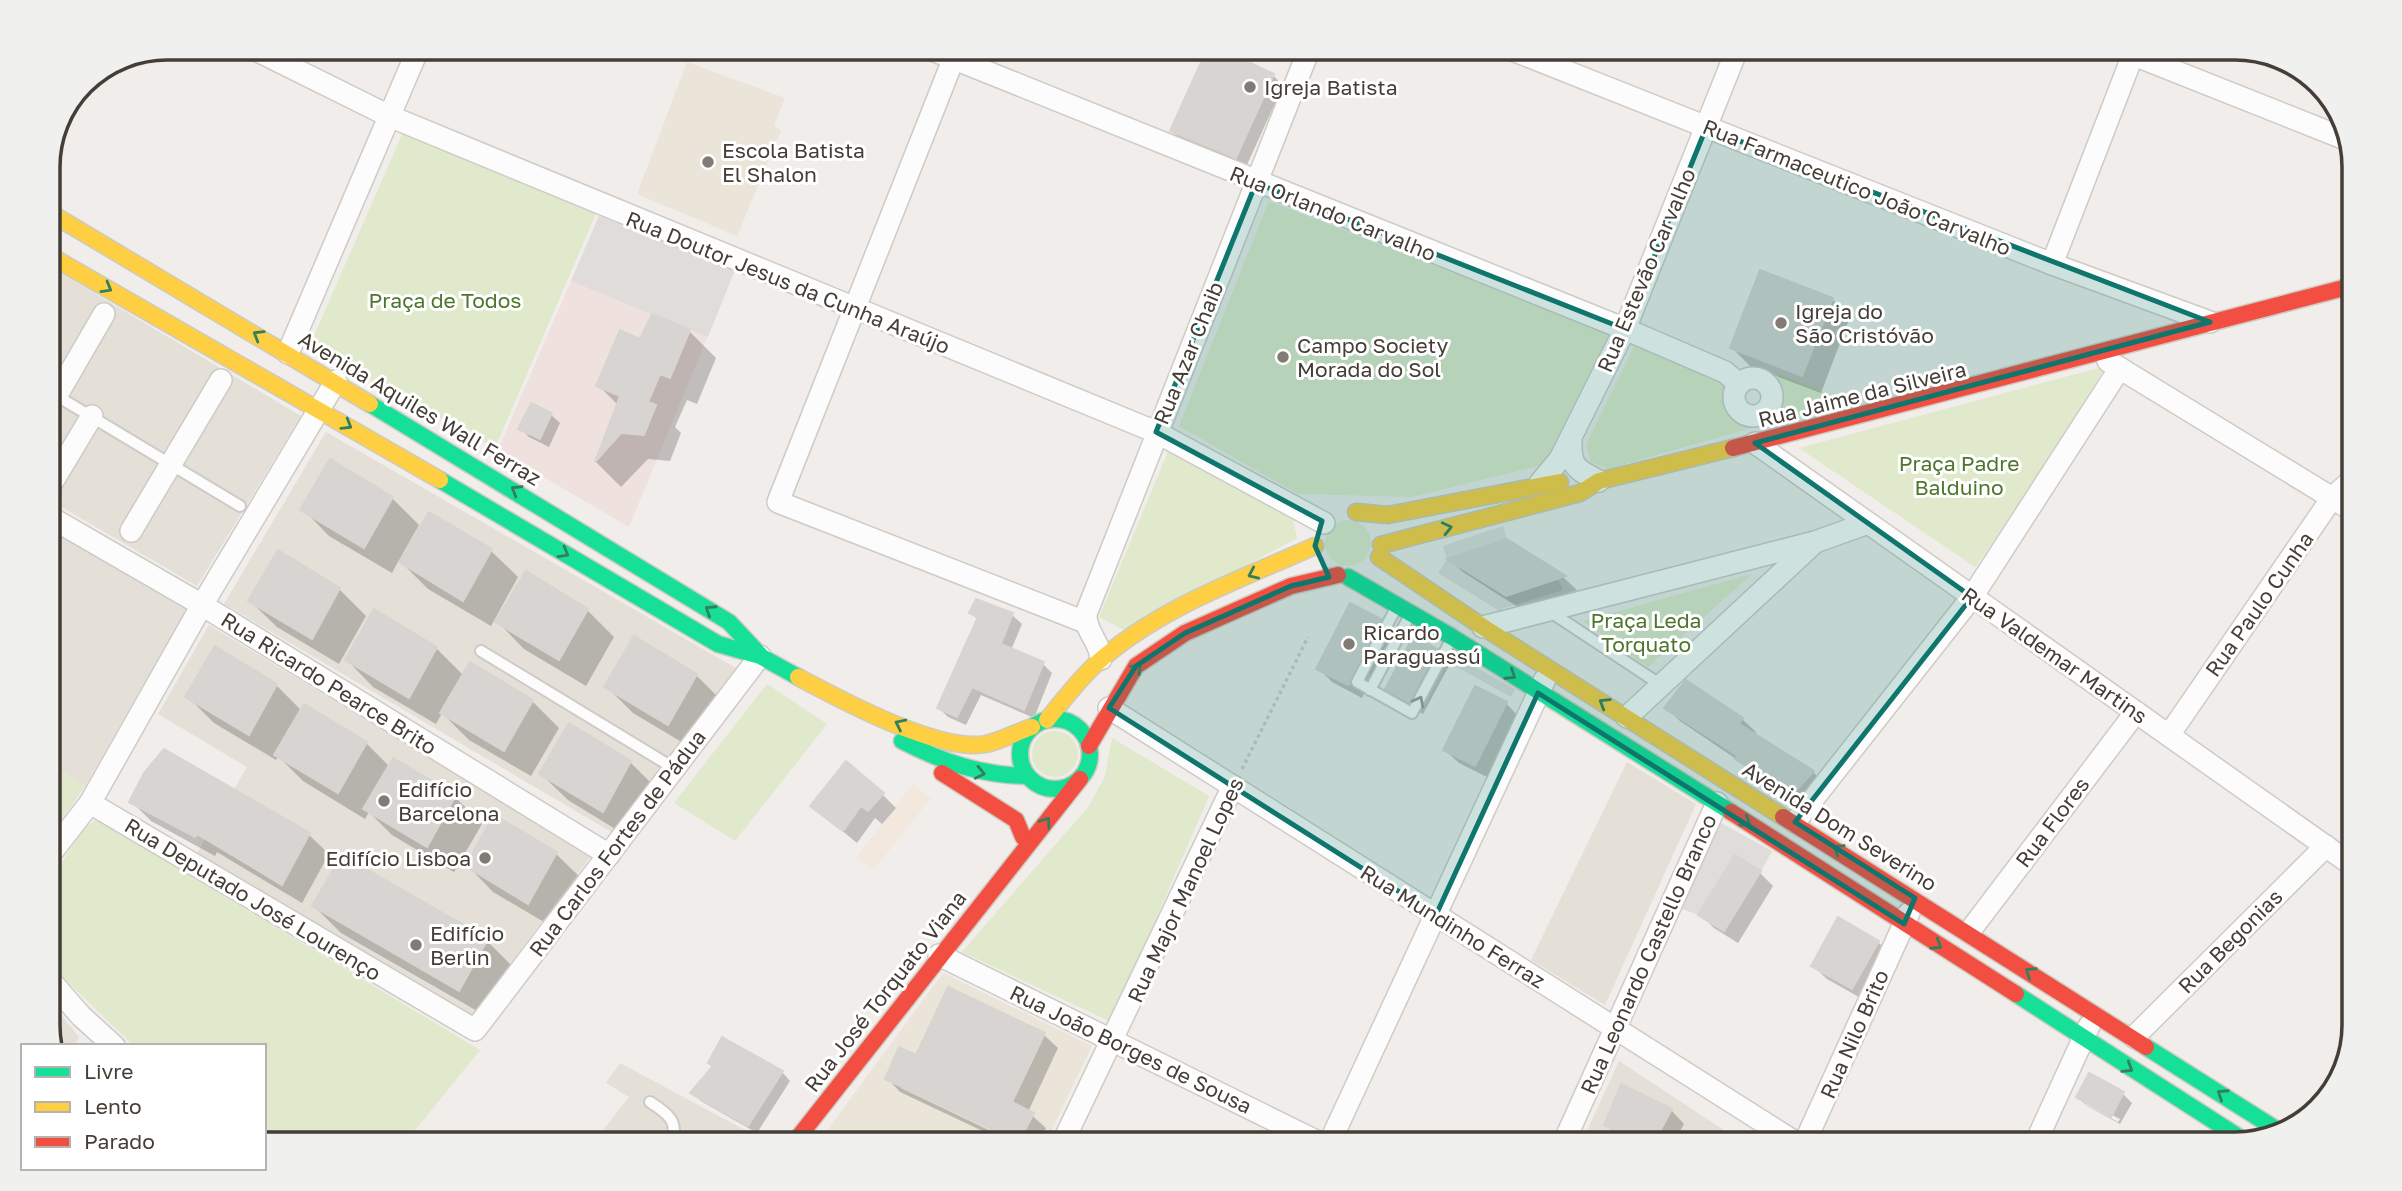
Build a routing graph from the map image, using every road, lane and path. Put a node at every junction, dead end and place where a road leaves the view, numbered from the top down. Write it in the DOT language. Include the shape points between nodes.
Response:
graph roads {
  1 [pos="276,60"];
  2 [pos="413,60"];
  3 [pos="953,60"];
  4 [pos="1305,60"];
  5 [pos="1537,60"];
  6 [pos="1733,60"];
  7 [pos="2124,60"];
  8 [pos="2152,60"];
  9 [pos="389,116"];
  10 [pos="1706,128"];
  11 [pos="2338,136"];
  12 [pos="1256,183"];
  13 [pos="60,219"];
  14 [pos="60,261"];
  15 [pos="2052,264"];
  16 [pos="2342,288"];
  17 [pos="856,311"];
  18 [pos="104,314"];
  19 [pos="2210,322"];
  20 [pos="1625,329"];
  21 [pos="288,353"];
  22 [pos="2098,355"];
  23 [pos="2120,368"];
  24 [pos="221,380"];
  25 [pos="335,380"];
  26 [pos="60,381"];
  27 [pos="1739,384"];
  28 [pos="60,398"];
  29 [pos="319,409"];
  30 [pos="92,416"];
  31 [pos="1156,432"];
  32 [pos="1571,437"];
  33 [pos="1755,443"];
  34 [pos="171,464"];
  35 [pos="60,469"];
  36 [pos="1599,481"];
  37 [pos="1540,483"];
  38 [pos="2342,489"];
  39 [pos="2332,498"];
  40 [pos="2342,504"];
  41 [pos="248,511"];
  42 [pos="1339,515"];
  43 [pos="60,523"];
  44 [pos="1868,523"];
  45 [pos="131,531"];
  46 [pos="1815,542"];
  47 [pos="1315,545"];
  48 [pos="1380,551"];
  49 [pos="1343,576"];
  50 [pos="1972,597"];
  51 [pos="202,605"];
  52 [pos="1405,608"];
  53 [pos="1549,611"];
  54 [pos="1086,622"];
  55 [pos="1483,627"];
  56 [pos="1308,637"];
  57 [pos="1452,637"];
  58 [pos="481,651"];
  59 [pos="760,656"];
  60 [pos="1101,659"];
  61 [pos="1551,669"];
  62 [pos="1661,685"];
  63 [pos="1538,693"];
  64 [pos="835,697"];
  65 [pos="1109,708"];
  66 [pos="2136,712"];
  67 [pos="1626,717"];
  68 [pos="1040,723"];
  69 [pos="2169,735"];
  70 [pos="895,737"];
  71 [pos="1089,746"];
  72 [pos="670,766"];
  73 [pos="1080,779"];
  74 [pos="1233,786"];
  75 [pos="1029,791"];
  76 [pos="90,803"];
  77 [pos="1717,803"];
  78 [pos="1795,822"];
  79 [pos="1023,838"];
  80 [pos="60,842"];
  81 [pos="2326,846"];
  82 [pos="609,855"];
  83 [pos="2342,856"];
  84 [pos="1010,864"];
  85 [pos="1915,898"];
  86 [pos="1436,915"];
  87 [pos="1904,924"];
  88 [pos="1969,932"];
  89 [pos="939,956"];
  90 [pos="60,992"];
  91 [pos="2094,1014"];
  92 [pos="1616,1029"];
  93 [pos="475,1030"];
  94 [pos="2134,1037"];
  95 [pos="2083,1039"];
  96 [pos="1114,1041"];
  97 [pos="112,1044"];
  98 [pos="650,1102"];
  99 [pos="2270,1125"];
  100 [pos="675,1132"];
  101 [pos="802,1132"];
  102 [pos="1068,1132"];
  103 [pos="1298,1132"];
  104 [pos="1335,1132"];
  105 [pos="1569,1132"];
  106 [pos="1779,1132"];
  107 [pos="1809,1132"];
  108 [pos="2040,1132"];
  109 [pos="2231,1132"];
  1 -- 9 [label="street, Rua Doutor Jesus da Cunha Araújo"];
  2 -- 9 [label="street"];
  3 -- 12 [label="street, Rua Orlando Carvalho"];
  3 -- 17 [label="street"];
  4 -- 12 [label="street, Rua Azar Chaib"];
  5 -- 10 [label="street, Rua Farmaceutico João Carvalho"];
  6 -- 10 [label="street, Rua Estevão Carvalho"];
  7 -- 15 [label="street"];
  8 -- 11 [label="street"];
  9 -- 17 [label="street, Rua Doutor Jesus da Cunha Araújo"];
  9 -- 21 [label="street"];
  10 -- 15 [label="street, Rua Farmaceutico João Carvalho"];
  10 -- 20 [label="street, Rua Estevão Carvalho"];
  12 -- 20 [label="street, Rua Orlando Carvalho"];
  12 -- 31 [label="street, Rua Azar Chaib"];
  21 -- 13 [label="main road, Avenida Aquiles Wall Ferraz, one-way"];
  14 -- 29 [label="main road, Avenida Aquiles Wall Ferraz, one-way"];
  15 -- 19 [label="street, Rua Farmaceutico João Carvalho"];
  16 -- 19 [label="main road, Rua Jaime da Silveira"];
  17 -- 31 [label="street, Rua Doutor Jesus da Cunha Araújo"];
  17 -- 54 [label="street" via="778,502"];
  18 -- 26 [label="street"];
  19 -- 22 [label="main road, Rua Jaime da Silveira"];
  20 -- 27 [label="street, Rua Orlando Carvalho" via="1725,372"];
  20 -- 32 [label="street, Rua Estevão Carvalho"];
  21 -- 25 [label="main road, Avenida Aquiles Wall Ferraz"];
  22 -- 23 [label="street"];
  22 -- 33 [label="main road, Rua Jaime da Silveira"];
  23 -- 39 [label="street"];
  23 -- 50 [label="street"];
  24 -- 34 [label="street"];
  25 -- 29 [label="street"];
  59 -- 25 [label="main road, Avenida Aquiles Wall Ferraz, one-way" via="729,622"];
  28 -- 30 [label="lane"];
  29 -- 41 [label="street"];
  29 -- 59 [label="main road, Avenida Aquiles Wall Ferraz, one-way" via="719,644"];
  30 -- 34 [label="lane"];
  30 -- 35 [label="street"];
  31 -- 42 [label="street, Rua Doutor Jesus da Cunha Araújo"];
  31 -- 54 [label="street, Rua Azar Chaib"];
  32 -- 36 [label="street" via="1570,458 1579,471"];
  32 -- 37 [label="street, Rua Estevão Carvalho"];
  33 -- 36 [label="main road, Rua Jaime da Silveira"];
  33 -- 44 [label="street, Rua Valdemar Martins"];
  34 -- 41 [label="lane"];
  34 -- 45 [label="street"];
  36 -- 37 [label="main road"];
  48 -- 36 [label="main road, Rua Jaime da Silveira, one-way" via="1580,493"];
  37 -- 42 [label="main road" via="1388,515"];
  38 -- 39 [label="street, Rua Paulo Cunha"];
  39 -- 40 [label="street"];
  39 -- 69 [label="street, Rua Paulo Cunha"];
  41 -- 51 [label="street"];
  42 -- 47 [label="main road"];
  42 -- 48 [label="main road" via="1374,524"];
  43 -- 51 [label="street, Rua Ricardo Pearce Brito"];
  44 -- 46 [label="street"];
  44 -- 50 [label="street, Rua Valdemar Martins"];
  46 -- 53 [label="street"];
  46 -- 62 [label="street"];
  47 -- 49 [label="main road" via="1322,564"];
  47 -- 60 [label="main road, one-way" via="1165,615"];
  48 -- 49 [label="main road" via="1366,572"];
  48 -- 55 [label="main road, Avenida Dom Severino"];
  49 -- 52 [label="main road"];
  65 -- 49 [label="main road, one-way" via="1136,666 1185,633 1292,586"];
  50 -- 66 [label="street, Rua Valdemar Martins"];
  50 -- 78 [label="street"];
  51 -- 76 [label="street"];
  51 -- 82 [label="street, Rua Ricardo Pearce Brito"];
  52 -- 57 [label="main road"];
  52 -- 57 [label="lane, one-way" via="1357,682 1412,713"];
  53 -- 55 [label="street"];
  53 -- 62 [label="lane"];
  54 -- 60 [label="street" via="1100,646"];
  55 -- 61 [label="main road, Avenida Dom Severino"];
  56 -- 74 [label="path, Rua Major Manoel Lopes"];
  57 -- 63 [label="main road, one-way"];
  58 -- 72 [label="lane"];
  59 -- 64 [label="main road, Avenida Aquiles Wall Ferraz"];
  59 -- 72 [label="street, Rua Carlos Fortes de Pádua"];
  60 -- 68 [label="main road"];
  61 -- 63 [label="street"];
  67 -- 61 [label="main road, Avenida Dom Severino, one-way"];
  62 -- 67 [label="street"];
  63 -- 77 [label="main road"];
  63 -- 86 [label="street"];
  68 -- 64 [label="main road, Avenida Aquiles Wall Ferraz, one-way" via="994,742 965,744 924,735"];
  64 -- 70 [label="main road, Avenida Aquiles Wall Ferraz" via="850,713"];
  65 -- 71 [label="main road"];
  65 -- 74 [label="street, Rua Mundinho Ferraz"];
  66 -- 69 [label="street, Rua Valdemar Martins"];
  66 -- 88 [label="street, Rua Flores"];
  67 -- 78 [label="main road, Avenida Dom Severino"];
  68 -- 71 [label="main road" via="1059,719 1077,726"];
  68 -- 75 [label="main road" via="1021,743"];
  69 -- 81 [label="street, Rua Valdemar Martins"];
  70 -- 75 [label="main road, Avenida Aquiles Wall Ferraz, one-way" via="947,765"];
  70 -- 79 [label="main road" via="1016,820"];
  71 -- 73 [label="main road" via="1087,769"];
  72 -- 82 [label="street, Rua Carlos Fortes de Pádua"];
  73 -- 75 [label="main road" via="1062,788 1042,786"];
  84 -- 73 [label="main road, Rua José Torquato Viana, one-way"];
  74 -- 86 [label="street, Rua Mundinho Ferraz"];
  74 -- 96 [label="street, Rua Major Manoel Lopes"];
  75 -- 79 [label="main road, Rua José Torquato Viana"];
  76 -- 80 [label="street"];
  76 -- 93 [label="street, Rua Deputado José Lourenço"];
  77 -- 87 [label="main road, one-way"];
  77 -- 92 [label="street, Rua Leonardo Castello Branco"];
  85 -- 78 [label="main road, Avenida Dom Severino, one-way"];
  79 -- 84 [label="main road, Rua José Torquato Viana"];
  81 -- 83 [label="street, Rua Valdemar Martins"];
  81 -- 94 [label="street, Rua Begonias"];
  82 -- 93 [label="street, Rua Carlos Fortes de Pádua"];
  84 -- 89 [label="main road, Rua José Torquato Viana"];
  85 -- 87 [label="street, Rua Nilo Brito"];
  85 -- 88 [label="main road, Avenida Dom Severino"];
  86 -- 92 [label="street, Rua Mundinho Ferraz"];
  86 -- 104 [label="street"];
  87 -- 95 [label="main road, one-way"];
  87 -- 107 [label="street, Rua Nilo Brito"];
  91 -- 88 [label="main road, Avenida Dom Severino, one-way"];
  89 -- 96 [label="street, Rua João Borges de Sousa"];
  89 -- 101 [label="main road, Rua José Torquato Viana"];
  90 -- 97 [label="street"];
  91 -- 94 [label="main road, Avenida Dom Severino"];
  91 -- 95 [label="street"];
  92 -- 105 [label="street, Rua Leonardo Castello Branco"];
  92 -- 106 [label="street, Rua Mundinho Ferraz"];
  99 -- 94 [label="main road, Avenida Dom Severino, one-way"];
  95 -- 108 [label="street"];
  95 -- 109 [label="main road, one-way"];
  96 -- 102 [label="street, Rua Major Manoel Lopes"];
  96 -- 103 [label="street, Rua João Borges de Sousa"];
  98 -- 100 [label="lane" via="675,1123"];
}
